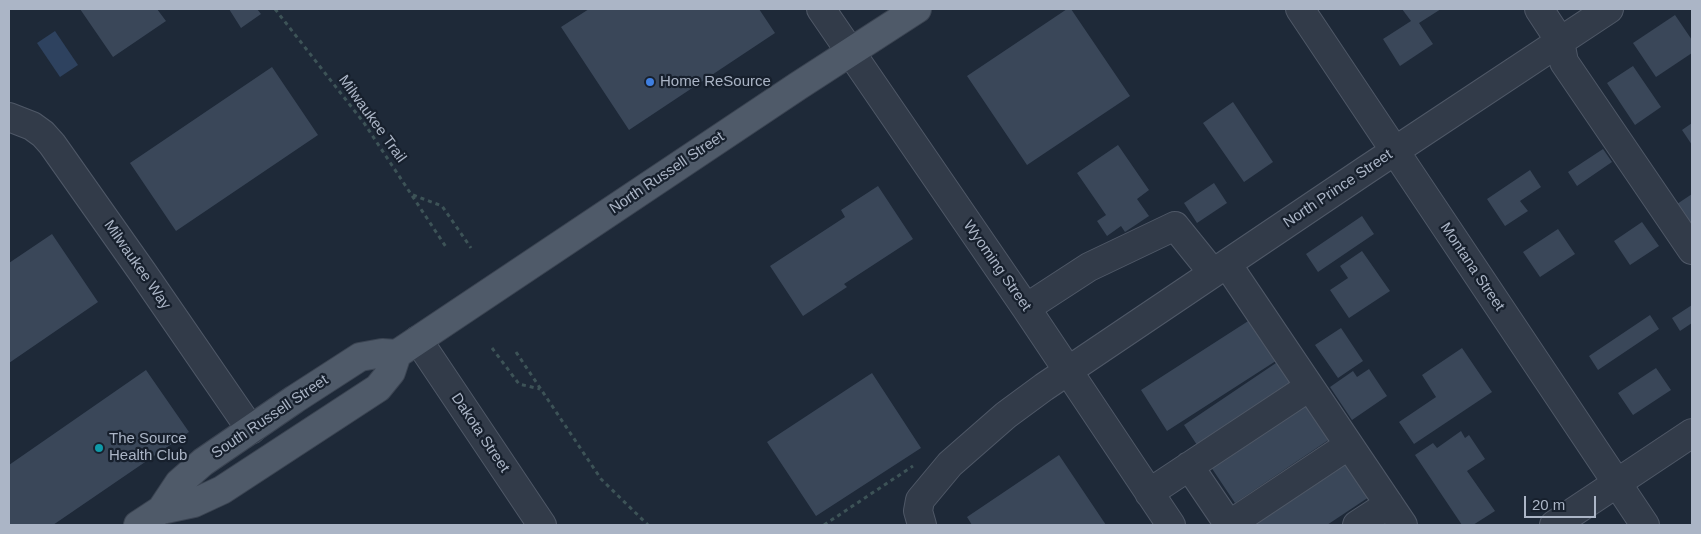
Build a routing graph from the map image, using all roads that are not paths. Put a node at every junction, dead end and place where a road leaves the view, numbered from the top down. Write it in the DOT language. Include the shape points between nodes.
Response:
graph roads {
  1 [pos="821,9"];
  2 [pos="917,9"];
  3 [pos="1300,9"];
  4 [pos="1539,9"];
  5 [pos="1609,9"];
  6 [pos="1560,41"];
  7 [pos="850,52"];
  8 [pos="9,117"];
  9 [pos="1394,151"];
  10 [pos="1692,250"];
  11 [pos="1220,269"];
  12 [pos="1026,308"];
  13 [pos="408,347"];
  14 [pos="1068,371"];
  15 [pos="1309,386"];
  16 [pos="251,430"];
  17 [pos="1692,434"];
  18 [pos="1349,445"];
  19 [pos="1189,466"];
  20 [pos="1617,484"];
  21 [pos="1149,493"];
  22 [pos="161,510"];
  23 [pos="1396,515"];
  24 [pos="138,525"];
  25 [pos="542,525"];
  26 [pos="922,525"];
  27 [pos="1171,525"];
  28 [pos="1229,525"];
  29 [pos="1357,525"];
  30 [pos="1554,525"];
  31 [pos="1644,525"];
  1 -- 7 [label="street, Wyoming Street"];
  2 -- 7 [label="main road, North Russell Street"];
  3 -- 9 [label="street, Montana Street"];
  4 -- 6 [label="street"];
  5 -- 6 [label="street, North Prince Street"];
  6 -- 9 [label="street, North Prince Street"];
  6 -- 10 [label="street" via="1564,62"];
  7 -- 12 [label="street, Wyoming Street"];
  7 -- 13 [label="main road, North Russell Street"];
  8 -- 16 [label="street, Milwaukee Way" via="32,126 52,144"];
  9 -- 11 [label="street, North Prince Street"];
  9 -- 20 [label="street, Montana Street"];
  11 -- 12 [label="street" via="1175,226 1089,266"];
  11 -- 14 [label="street, North Prince Street"];
  11 -- 15 [label="street"];
  12 -- 14 [label="street, Wyoming Street"];
  13 -- 16 [label="main road, South Russell Street" via="360,357"];
  13 -- 22 [label="main road, South Russell Street" via="378,388 222,490 194,503"];
  13 -- 25 [label="street, Dakota Street"];
  14 -- 21 [label="street, Wyoming Street"];
  14 -- 26 [label="street, North Prince Street" via="1006,415 950,464 920,500 918,511"];
  15 -- 18 [label="street"];
  15 -- 19 [label="street"];
  16 -- 22 [label="main road, South Russell Street" via="203,462 179,483"];
  17 -- 20 [label="street"];
  18 -- 23 [label="street"];
  18 -- 28 [label="street"];
  19 -- 21 [label="street"];
  19 -- 28 [label="street"];
  20 -- 30 [label="street"];
  20 -- 31 [label="street, Montana Street"];
  21 -- 27 [label="street, Wyoming Street"];
  22 -- 24 [label="main road, South Russell Street"];
  23 -- 29 [label="street"];
}
